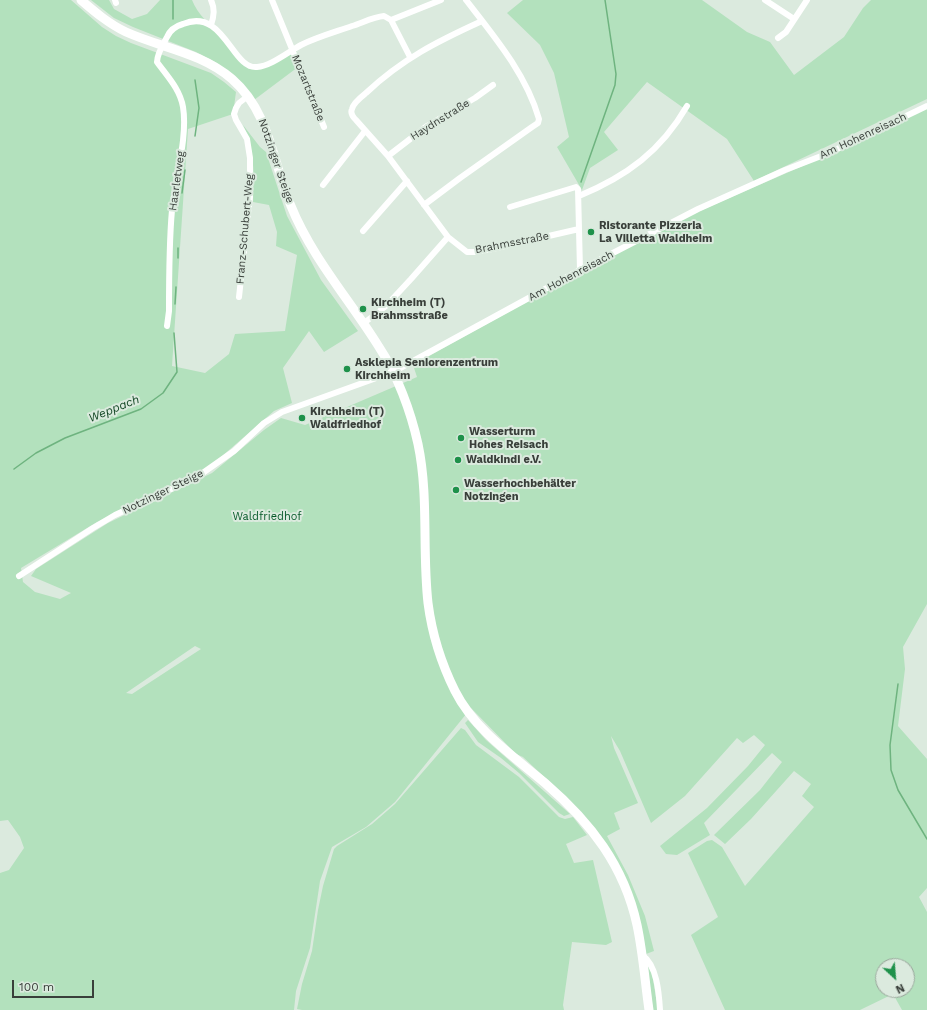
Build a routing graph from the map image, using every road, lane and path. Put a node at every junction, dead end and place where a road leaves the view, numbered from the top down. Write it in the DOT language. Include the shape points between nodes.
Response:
graph roads {
  1 [pos="81,0"];
  2 [pos="211,0"];
  3 [pos="272,0"];
  4 [pos="441,0"];
  5 [pos="466,0"];
  6 [pos="765,0"];
  7 [pos="807,0"];
  8 [pos="794,19"];
  9 [pos="391,20"];
  10 [pos="482,21"];
  11 [pos="211,25"];
  12 [pos="778,38"];
  13 [pos="163,45"];
  14 [pos="293,50"];
  15 [pos="410,57"];
  16 [pos="494,85"];
  17 [pos="248,96"];
  18 [pos="687,106"];
  19 [pos="927,106"];
  20 [pos="324,127"];
  21 [pos="365,131"];
  22 [pos="388,156"];
  23 [pos="407,181"];
  24 [pos="324,185"];
  25 [pos="579,196"];
  26 [pos="424,205"];
  27 [pos="510,207"];
  28 [pos="579,229"];
  29 [pos="363,231"];
  30 [pos="448,238"];
  31 [pos="580,270"];
  32 [pos="239,297"];
  33 [pos="364,323"];
  34 [pos="167,326"];
  35 [pos="393,372"];
  36 [pos="19,576"];
  37 [pos="642,955"];
  38 [pos="649,1010"];
  39 [pos="660,1010"];
  1 -- 13 [label="main road, Notzinger Steige" via="119,28"];
  2 -- 11 [label="street" via="214,8"];
  3 -- 14 [label="street, Mozartstraße"];
  4 -- 9 [label="street"];
  5 -- 10 [label="street"];
  6 -- 8 [label="street"];
  7 -- 8 [label="street"];
  8 -- 12 [label="street" via="786,32"];
  9 -- 14 [label="street" via="379,16"];
  9 -- 15 [label="street"];
  10 -- 15 [label="street"];
  10 -- 26 [label="street" via="521,78 539,119 532,127"];
  11 -- 13 [label="street" via="195,21 178,25 167,36"];
  11 -- 14 [label="street" via="250,67 260,67"];
  13 -- 17 [label="main road, Notzinger Steige" via="197,58 225,73"];
  13 -- 34 [label="street, Haarletweg" via="157,62 180,95 184,116 172,210"];
  14 -- 20 [label="street, Mozartstraße"];
  15 -- 21 [label="street" via="354,104 352,113"];
  16 -- 22 [label="street, Haydnstraße" via="427,126"];
  17 -- 32 [label="street, Franz-Schubert-Weg" via="236,108 234,114 247,139 250,158 250,197"];
  17 -- 33 [label="main road, Notzinger Steige" via="264,123 284,188 298,222 320,260"];
  18 -- 25 [label="street" via="671,131 641,161 612,180"];
  19 -- 31 [label="street, Am Hohenreisach" via="829,153 698,209"];
  21 -- 22 [label="street"];
  21 -- 24 [label="street"];
  22 -- 23 [label="street"];
  23 -- 26 [label="street"];
  23 -- 29 [label="street"];
  25 -- 27 [label="street" via="576,187"];
  25 -- 28 [label="street"];
  26 -- 30 [label="street"];
  28 -- 30 [label="street, Brahmsstraße" via="475,252 467,252"];
  28 -- 31 [label="street"];
  30 -- 33 [label="street" via="386,306"];
  31 -- 35 [label="street, Am Hohenreisach"];
  33 -- 35 [label="main road, Notzinger Steige"];
  35 -- 36 [label="street, Notzinger Steige" via="282,412 264,423 234,451 198,477 115,515"];
  35 -- 37 [label="main road, Notzinger Steige" via="411,418 420,456 428,604 436,646 448,677 458,696 485,730 570,805 591,828 616,868 628,895 637,924"];
  37 -- 38 [label="main road, Notzinger Steige"];
  37 -- 39 [label="street" via="647,958 654,972"];
}
